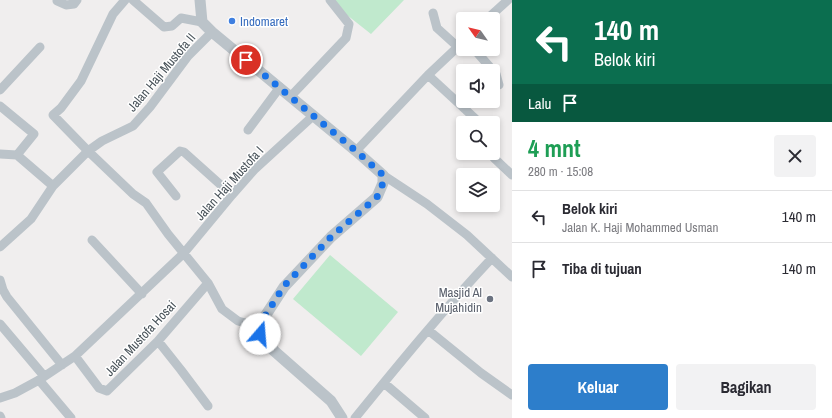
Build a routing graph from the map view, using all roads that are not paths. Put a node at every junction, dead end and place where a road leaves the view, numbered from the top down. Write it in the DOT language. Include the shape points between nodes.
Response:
graph roads {
  1 [pos="77,0"];
  2 [pos="125,0"];
  3 [pos="133,0"];
  4 [pos="200,0"];
  5 [pos="330,0"];
  6 [pos="508,0"];
  7 [pos="58,1"];
  8 [pos="495,12"];
  9 [pos="433,13"];
  10 [pos="202,22"];
  11 [pos="212,32"];
  12 [pos="456,41"];
  13 [pos="40,47"];
  14 [pos="456,48"];
  15 [pos="480,56"];
  16 [pos="487,64"];
  17 [pos="428,75"];
  18 [pos="280,87"];
  19 [pos="0,90"];
  20 [pos="291,96"];
  21 [pos="0,106"];
  22 [pos="313,116"];
  23 [pos="472,116"];
  24 [pos="248,130"];
  25 [pos="88,151"];
  26 [pos="356,151"];
  27 [pos="0,154"];
  28 [pos="17,154"];
  29 [pos="496,160"];
  30 [pos="383,175"];
  31 [pos="512,176"];
  32 [pos="53,186"];
  33 [pos="232,195"];
  34 [pos="176,196"];
  35 [pos="92,240"];
  36 [pos="0,247"];
  37 [pos="184,253"];
  38 [pos="492,258"];
  39 [pos="512,277"];
  40 [pos="0,280"];
  41 [pos="208,283"];
  42 [pos="142,294"];
  43 [pos="0,324"];
  44 [pos="260,324"];
  45 [pos="428,330"];
  46 [pos="158,341"];
  47 [pos="75,356"];
  48 [pos="62,365"];
  49 [pos="42,378"];
  50 [pos="384,383"];
  51 [pos="512,395"];
  52 [pos="0,398"];
  53 [pos="208,406"];
  54 [pos="71,418"];
  55 [pos="342,418"];
  56 [pos="355,418"];
  57 [pos="425,418"];
  1 -- 7 [label="street" via="74,4 66,5"];
  2 -- 25 [label="street" via="113,14 81,81 53,115"];
  3 -- 10 [label="street" via="164,27 172,26 181,18"];
  4 -- 10 [label="street"];
  5 -- 20 [label="street" via="349,24 346,38"];
  6 -- 8 [label="street"];
  9 -- 12 [label="street" via="437,28"];
  10 -- 11 [label="street"];
  11 -- 18 [label="street"];
  11 -- 25 [label="street, Jalan Haji Mustofa II" via="188,56 150,107 132,126"];
  13 -- 19 [label="street"];
  14 -- 17 [label="street"];
  15 -- 16 [label="street"];
  17 -- 23 [label="street"];
  17 -- 26 [label="street"];
  18 -- 20 [label="street"];
  18 -- 24 [label="street"];
  20 -- 22 [label="street"];
  21 -- 28 [label="street" via="34,134"];
  22 -- 26 [label="street"];
  22 -- 33 [label="street, Jalan Haji Mustofa I" via="254,170"];
  25 -- 32 [label="street, Jalan Haji Mustofa II"];
  25 -- 37 [label="street" via="146,203"];
  26 -- 30 [label="street"];
  27 -- 28 [label="street"];
  28 -- 32 [label="street"];
  29 -- 31 [label="street"];
  30 -- 38 [label="street" via="427,204"];
  30 -- 44 [label="street" via="383,183 377,197 331,237 284,286"];
  32 -- 36 [label="street, Jalan Haji Mustofa II" via="31,219"];
  33 -- 34 [label="street" via="180,151 157,172"];
  33 -- 37 [label="street, Jalan Haji Mustofa I"];
  35 -- 42 [label="street"];
  37 -- 41 [label="street"];
  37 -- 42 [label="street, Jalan Haji Mustofa I"];
  38 -- 39 [label="street"];
  38 -- 45 [label="street"];
  40 -- 48 [label="street" via="7,297"];
  41 -- 44 [label="street" via="222,309 238,321"];
  41 -- 46 [label="street, Jalan Mustofa Hosai"];
  42 -- 47 [label="street, Jalan Haji Mustofa I"];
  43 -- 49 [label="street"];
  44 -- 55 [label="street" via="260,334 264,342 331,401"];
  45 -- 50 [label="street"];
  45 -- 51 [label="street"];
  46 -- 47 [label="street, Jalan Mustofa Hosai" via="107,391 99,388"];
  46 -- 53 [label="street"];
  47 -- 48 [label="street, Jalan Haji Mustofa I"];
  48 -- 49 [label="street, Jalan Haji Mustofa I"];
  49 -- 52 [label="street, Jalan Haji Mustofa I"];
  49 -- 54 [label="street"];
  50 -- 56 [label="street"];
  50 -- 57 [label="street"];
}
